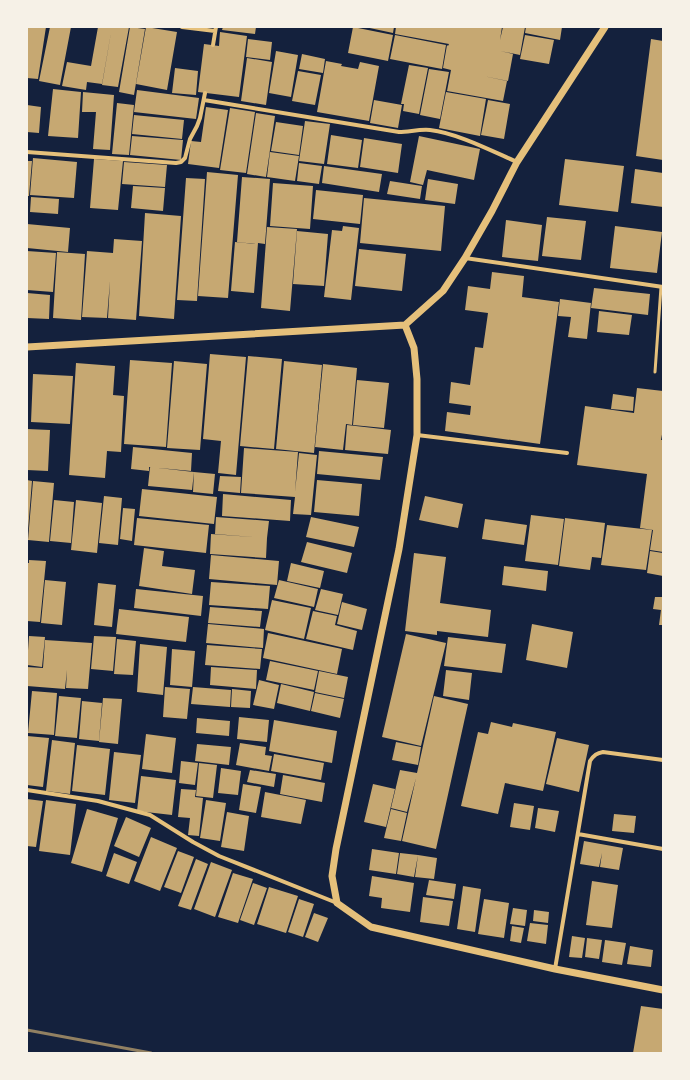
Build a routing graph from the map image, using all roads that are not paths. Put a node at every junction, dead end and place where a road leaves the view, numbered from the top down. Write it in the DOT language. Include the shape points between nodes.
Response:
graph roads {
  1 [pos="182,27"];
  2 [pos="605,27"];
  3 [pos="216,29"];
  4 [pos="213,45"];
  5 [pos="205,93"];
  6 [pos="204,100"];
  7 [pos="27,152"];
  8 [pos="517,162"];
  9 [pos="465,258"];
  10 [pos="662,287"];
  11 [pos="405,325"];
  12 [pos="27,347"];
  13 [pos="655,372"];
  14 [pos="417,435"];
  15 [pos="567,453"];
  16 [pos="663,760"];
  17 [pos="27,790"];
  18 [pos="578,834"];
  19 [pos="663,849"];
  20 [pos="337,903"];
  21 [pos="555,969"];
  22 [pos="663,990"];
  1 -- 3 [label="street"];
  2 -- 8 [label="street"];
  3 -- 4 [label="street"];
  5 -- 6 [label="street"];
  6 -- 7 [label="street" via="200,118 185,158 181,162"];
  6 -- 8 [label="street" via="399,132 431,130 475,143"];
  8 -- 9 [label="street"];
  9 -- 10 [label="street"];
  9 -- 11 [label="street" via="442,291"];
  10 -- 13 [label="lane"];
  11 -- 12 [label="street"];
  11 -- 14 [label="street" via="414,348"];
  14 -- 15 [label="street"];
  14 -- 20 [label="street" via="399,548 336,848 332,876"];
  16 -- 18 [label="street" via="597,753 590,761"];
  17 -- 20 [label="street" via="98,801 150,815 219,856"];
  18 -- 19 [label="street"];
  18 -- 21 [label="street"];
  20 -- 21 [label="street" via="371,928"];
  21 -- 22 [label="street"];
}
